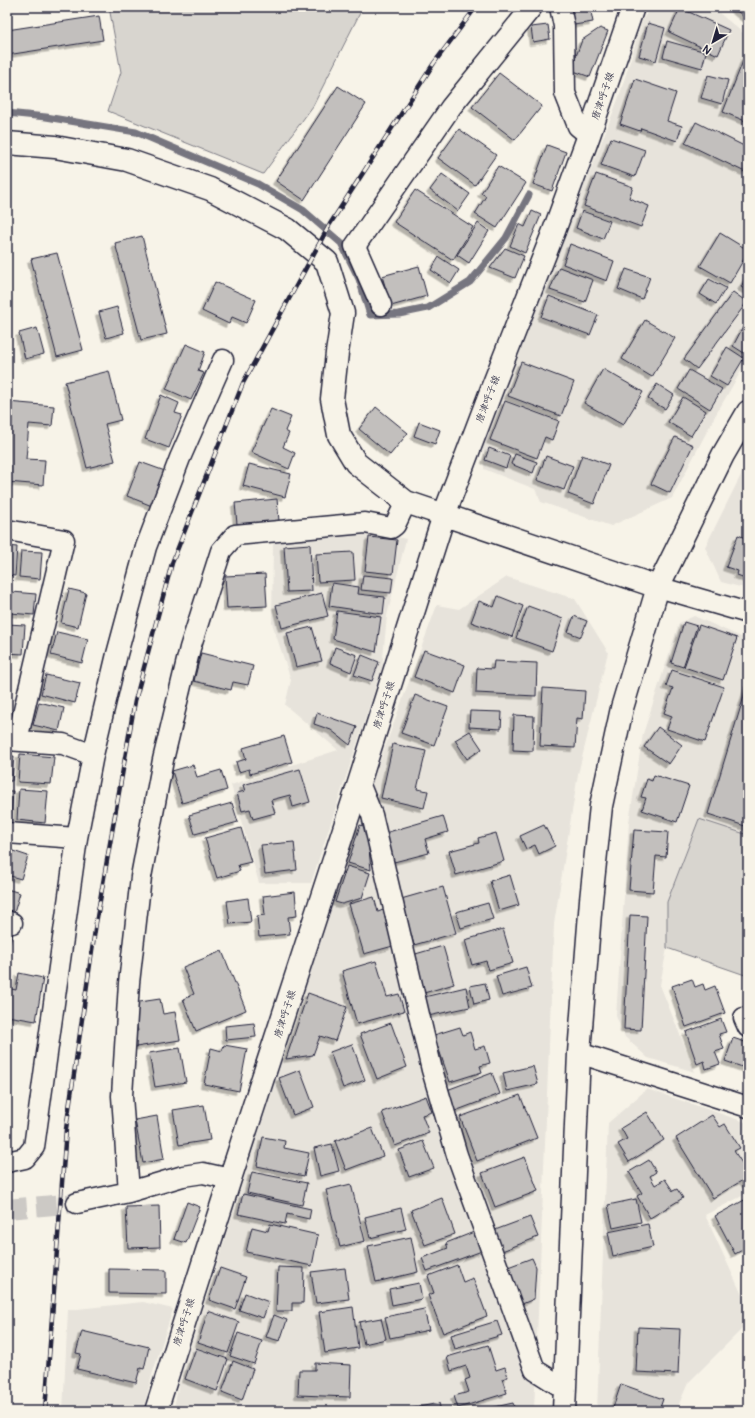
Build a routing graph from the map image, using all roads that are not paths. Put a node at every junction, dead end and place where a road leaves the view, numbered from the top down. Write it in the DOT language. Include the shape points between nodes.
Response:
graph roads {
  1 [pos="532,7"];
  2 [pos="560,7"];
  3 [pos="634,7"];
  4 [pos="589,135"];
  5 [pos="7,143"];
  6 [pos="381,305"];
  7 [pos="223,360"];
  8 [pos="748,412"];
  9 [pos="406,502"];
  10 [pos="444,515"];
  11 [pos="7,530"];
  12 [pos="658,587"];
  13 [pos="748,613"];
  14 [pos="12,740"];
  15 [pos="93,755"];
  16 [pos="360,783"];
  17 [pos="7,833"];
  18 [pos="77,838"];
  19 [pos="579,1052"];
  20 [pos="748,1107"];
  21 [pos="7,1162"];
  22 [pos="230,1179"];
  23 [pos="128,1192"];
  24 [pos="77,1203"];
  25 [pos="565,1389"];
  26 [pos="156,1411"];
  27 [pos="564,1411"];
  1 -- 6 [label="street" via="452,107 355,246"];
  2 -- 4 [label="street" via="564,26 565,93 578,126"];
  3 -- 4 [label="street, 唐津呼子線"];
  4 -- 10 [label="street, 唐津呼子線"];
  5 -- 9 [label="street" via="55,147 127,160 210,189 287,229 327,262 342,313 332,399 339,435 356,463"];
  7 -- 15 [label="street" via="180,458 146,547"];
  8 -- 12 [label="street" via="723,455"];
  9 -- 10 [label="street"];
  9 -- 23 [label="street" via="391,528 365,523 235,535 221,551 190,648 166,745 141,876 129,983 122,1096"];
  10 -- 12 [label="street"];
  10 -- 16 [label="street, 唐津呼子線"];
  11 -- 14 [label="street" via="64,540"];
  12 -- 13 [label="street"];
  12 -- 19 [label="street" via="622,708 601,806"];
  14 -- 15 [label="street" via="63,744"];
  15 -- 18 [label="street"];
  16 -- 22 [label="street, 唐津呼子線"];
  16 -- 25 [label="street" via="372,815 432,1070 457,1155 535,1370"];
  17 -- 18 [label="street"];
  18 -- 21 [label="street" via="34,1147 25,1158"];
  19 -- 20 [label="street"];
  19 -- 25 [label="street"];
  22 -- 23 [label="street" via="203,1173 183,1176"];
  22 -- 26 [label="street, 唐津呼子線"];
  23 -- 24 [label="street"];
  25 -- 27 [label="street"];
}
